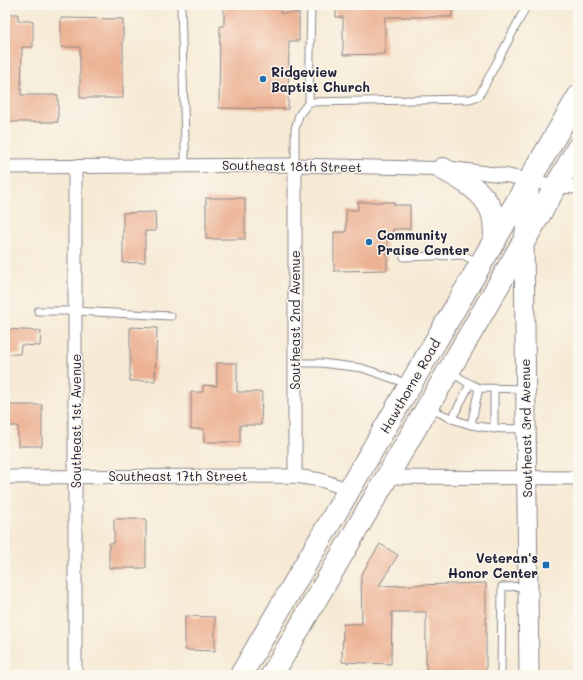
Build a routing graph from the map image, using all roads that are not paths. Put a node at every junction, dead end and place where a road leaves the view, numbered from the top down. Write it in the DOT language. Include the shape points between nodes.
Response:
graph roads {
  1 [pos="181,5"];
  2 [pos="311,5"];
  3 [pos="528,5"];
  4 [pos="578,97"];
  5 [pos="309,102"];
  6 [pos="578,148"];
  7 [pos="185,165"];
  8 [pos="295,165"];
  9 [pos="75,166"];
  10 [pos="5,167"];
  11 [pos="444,169"];
  12 [pos="530,180"];
  13 [pos="556,186"];
  14 [pos="578,187"];
  15 [pos="495,240"];
  16 [pos="524,242"];
  17 [pos="404,257"];
  18 [pos="481,264"];
  19 [pos="38,311"];
  20 [pos="76,311"];
  21 [pos="171,316"];
  22 [pos="295,363"];
  23 [pos="449,370"];
  24 [pos="470,384"];
  25 [pos="410,385"];
  26 [pos="479,388"];
  27 [pos="494,389"];
  28 [pos="526,389"];
  29 [pos="428,406"];
  30 [pos="452,419"];
  31 [pos="472,425"];
  32 [pos="494,428"];
  33 [pos="526,429"];
  34 [pos="295,476"];
  35 [pos="5,477"];
  36 [pos="76,477"];
  37 [pos="387,477"];
  38 [pos="527,478"];
  39 [pos="578,478"];
  40 [pos="349,490"];
  41 [pos="528,586"];
  42 [pos="75,675"];
  43 [pos="241,675"];
  44 [pos="272,675"];
  45 [pos="501,675"];
  46 [pos="529,675"];
  1 -- 7 [label="lane"];
  2 -- 5 [label="lane"];
  3 -- 5 [label="lane" via="478,96 470,99"];
  4 -- 12 [label="highway, Hawthorne Road"];
  5 -- 8 [label="lane" via="299,115 295,129"];
  6 -- 13 [label="highway, Hawthorne Road"];
  7 -- 8 [label="street, Southeast 18th Street"];
  7 -- 9 [label="street, Southeast 18th Street"];
  8 -- 11 [label="street, Southeast 18th Street"];
  8 -- 22 [label="street, Southeast 2nd Avenue"];
  9 -- 10 [label="street, Southeast 18th Street"];
  9 -- 20 [label="street, Southeast 1st Avenue"];
  11 -- 12 [label="street, Southeast 18th Street" via="470,170"];
  11 -- 15 [label="highway" via="472,186 482,196 492,213"];
  12 -- 13 [label="street, Southeast 18th Street"];
  12 -- 15 [label="highway, Hawthorne Road"];
  12 -- 16 [label="street, Southeast 3rd Avenue"];
  13 -- 14 [label="street, Southeast 18th Street"];
  13 -- 16 [label="highway, Hawthorne Road"];
  15 -- 18 [label="highway, Hawthorne Road"];
  16 -- 23 [label="highway, Hawthorne Road"];
  16 -- 28 [label="street, Southeast 3rd Avenue"];
  17 -- 18 [label="lane" via="463,256"];
  18 -- 25 [label="highway, Hawthorne Road"];
  19 -- 20 [label="lane"];
  20 -- 21 [label="lane"];
  20 -- 36 [label="street, Southeast 1st Avenue"];
  22 -- 25 [label="lane" via="362,368"];
  22 -- 34 [label="street, Southeast 2nd Avenue"];
  23 -- 24 [label="lane"];
  23 -- 29 [label="highway, Hawthorne Road"];
  24 -- 26 [label="lane"];
  24 -- 30 [label="lane"];
  25 -- 40 [label="highway, Hawthorne Road"];
  26 -- 27 [label="lane"];
  26 -- 31 [label="lane"];
  27 -- 28 [label="lane"];
  27 -- 32 [label="lane"];
  28 -- 33 [label="street, Southeast 3rd Avenue"];
  29 -- 30 [label="lane"];
  29 -- 37 [label="highway, Hawthorne Road"];
  30 -- 31 [label="lane"];
  31 -- 32 [label="lane"];
  32 -- 33 [label="lane"];
  33 -- 38 [label="street, Southeast 3rd Avenue"];
  34 -- 36 [label="street, Southeast 17th Street"];
  34 -- 40 [label="street, Southeast 17th Street" via="321,480"];
  35 -- 36 [label="street, Southeast 17th Street"];
  36 -- 42 [label="street, Southeast 1st Avenue"];
  37 -- 38 [label="street"];
  37 -- 44 [label="highway, Hawthorne Road"];
  38 -- 39 [label="street"];
  38 -- 41 [label="street, Southeast 3rd Avenue"];
  40 -- 43 [label="highway, Hawthorne Road"];
  41 -- 45 [label="lane" via="502,587"];
  41 -- 46 [label="street, Southeast 3rd Avenue"];
}
